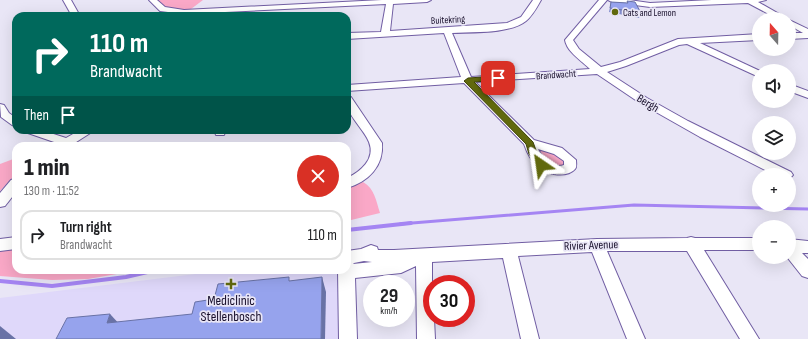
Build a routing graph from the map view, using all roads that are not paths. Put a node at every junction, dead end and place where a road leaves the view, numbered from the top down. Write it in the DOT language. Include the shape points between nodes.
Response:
graph roads {
  1 [pos="67,0"];
  2 [pos="153,0"];
  3 [pos="427,0"];
  4 [pos="537,0"];
  5 [pos="603,0"];
  6 [pos="612,0"];
  7 [pos="762,0"];
  8 [pos="391,1"];
  9 [pos="750,1"];
  10 [pos="696,2"];
  11 [pos="202,3"];
  12 [pos="74,12"];
  13 [pos="179,12"];
  14 [pos="191,12"];
  15 [pos="220,12"];
  16 [pos="771,12"];
  17 [pos="796,26"];
  18 [pos="446,31"];
  19 [pos="808,33"];
  20 [pos="385,34"];
  21 [pos="796,35"];
  22 [pos="351,36"];
  23 [pos="752,37"];
  24 [pos="688,41"];
  25 [pos="598,71"];
  26 [pos="752,71"];
  27 [pos="468,81"];
  28 [pos="351,88"];
  29 [pos="796,90"];
  30 [pos="808,95"];
  31 [pos="351,105"];
  32 [pos="0,107"];
  33 [pos="12,120"];
  34 [pos="39,134"];
  35 [pos="82,134"];
  36 [pos="58,142"];
  37 [pos="67,142"];
  38 [pos="530,144"];
  39 [pos="772,168"];
  40 [pos="351,181"];
  41 [pos="12,188"];
  42 [pos="0,202"];
  43 [pos="12,243"];
  44 [pos="691,243"];
  45 [pos="597,244"];
  46 [pos="752,244"];
  47 [pos="0,245"];
  48 [pos="796,246"];
  49 [pos="808,247"];
  50 [pos="509,250"];
  51 [pos="424,255"];
  52 [pos="796,255"];
  53 [pos="351,266"];
  54 [pos="808,271"];
  55 [pos="346,274"];
  56 [pos="348,339"];
  57 [pos="426,339"];
  58 [pos="530,339"];
  59 [pos="636,339"];
  60 [pos="750,339"];
  1 -- 12 [label="street"];
  2 -- 13 [label="street" via="163,9"];
  3 -- 8 [label="street"];
  4 -- 18 [label="street, Buitekring" via="527,17 511,25"];
  5 -- 25 [label="street, Bergh" via="569,42 586,62"];
  6 -- 10 [label="street" via="650,5"];
  7 -- 9 [label="street"];
  8 -- 15 [label="street"];
  8 -- 20 [label="street"];
  9 -- 10 [label="street"];
  9 -- 16 [label="street"];
  11 -- 14 [label="street"];
  17 -- 19 [label="street"];
  18 -- 20 [label="street, Buitekring"];
  18 -- 27 [label="street"];
  19 -- 21 [label="street"];
  20 -- 22 [label="street, Buitekring"];
  23 -- 24 [label="street, Brandwacht"];
  24 -- 25 [label="street, Brandwacht" via="670,44 623,64"];
  24 -- 26 [label="street"];
  25 -- 27 [label="street, Brandwacht"];
  25 -- 39 [label="street, Bergh" via="682,123"];
  27 -- 28 [label="street, Brandwacht"];
  27 -- 38 [label="street"];
  29 -- 30 [label="street"];
  31 -- 40 [label="street" via="376,143 377,149 372,167"];
  32 -- 33 [label="street"];
  34 -- 36 [label="street"];
  35 -- 37 [label="street"];
  41 -- 42 [label="street"];
  43 -- 47 [label="street"];
  44 -- 45 [label="street, Rivier Avenue"];
  44 -- 46 [label="street, Rivier Avenue"];
  44 -- 60 [label="street"];
  45 -- 50 [label="street, Rivier Avenue"];
  45 -- 59 [label="street"];
  48 -- 49 [label="street"];
  50 -- 51 [label="street, Rivier Avenue"];
  50 -- 58 [label="street"];
  51 -- 53 [label="street, Rivier Avenue" via="401,266 366,262"];
  51 -- 57 [label="street"];
  52 -- 54 [label="street"];
  55 -- 56 [label="street"];
}
